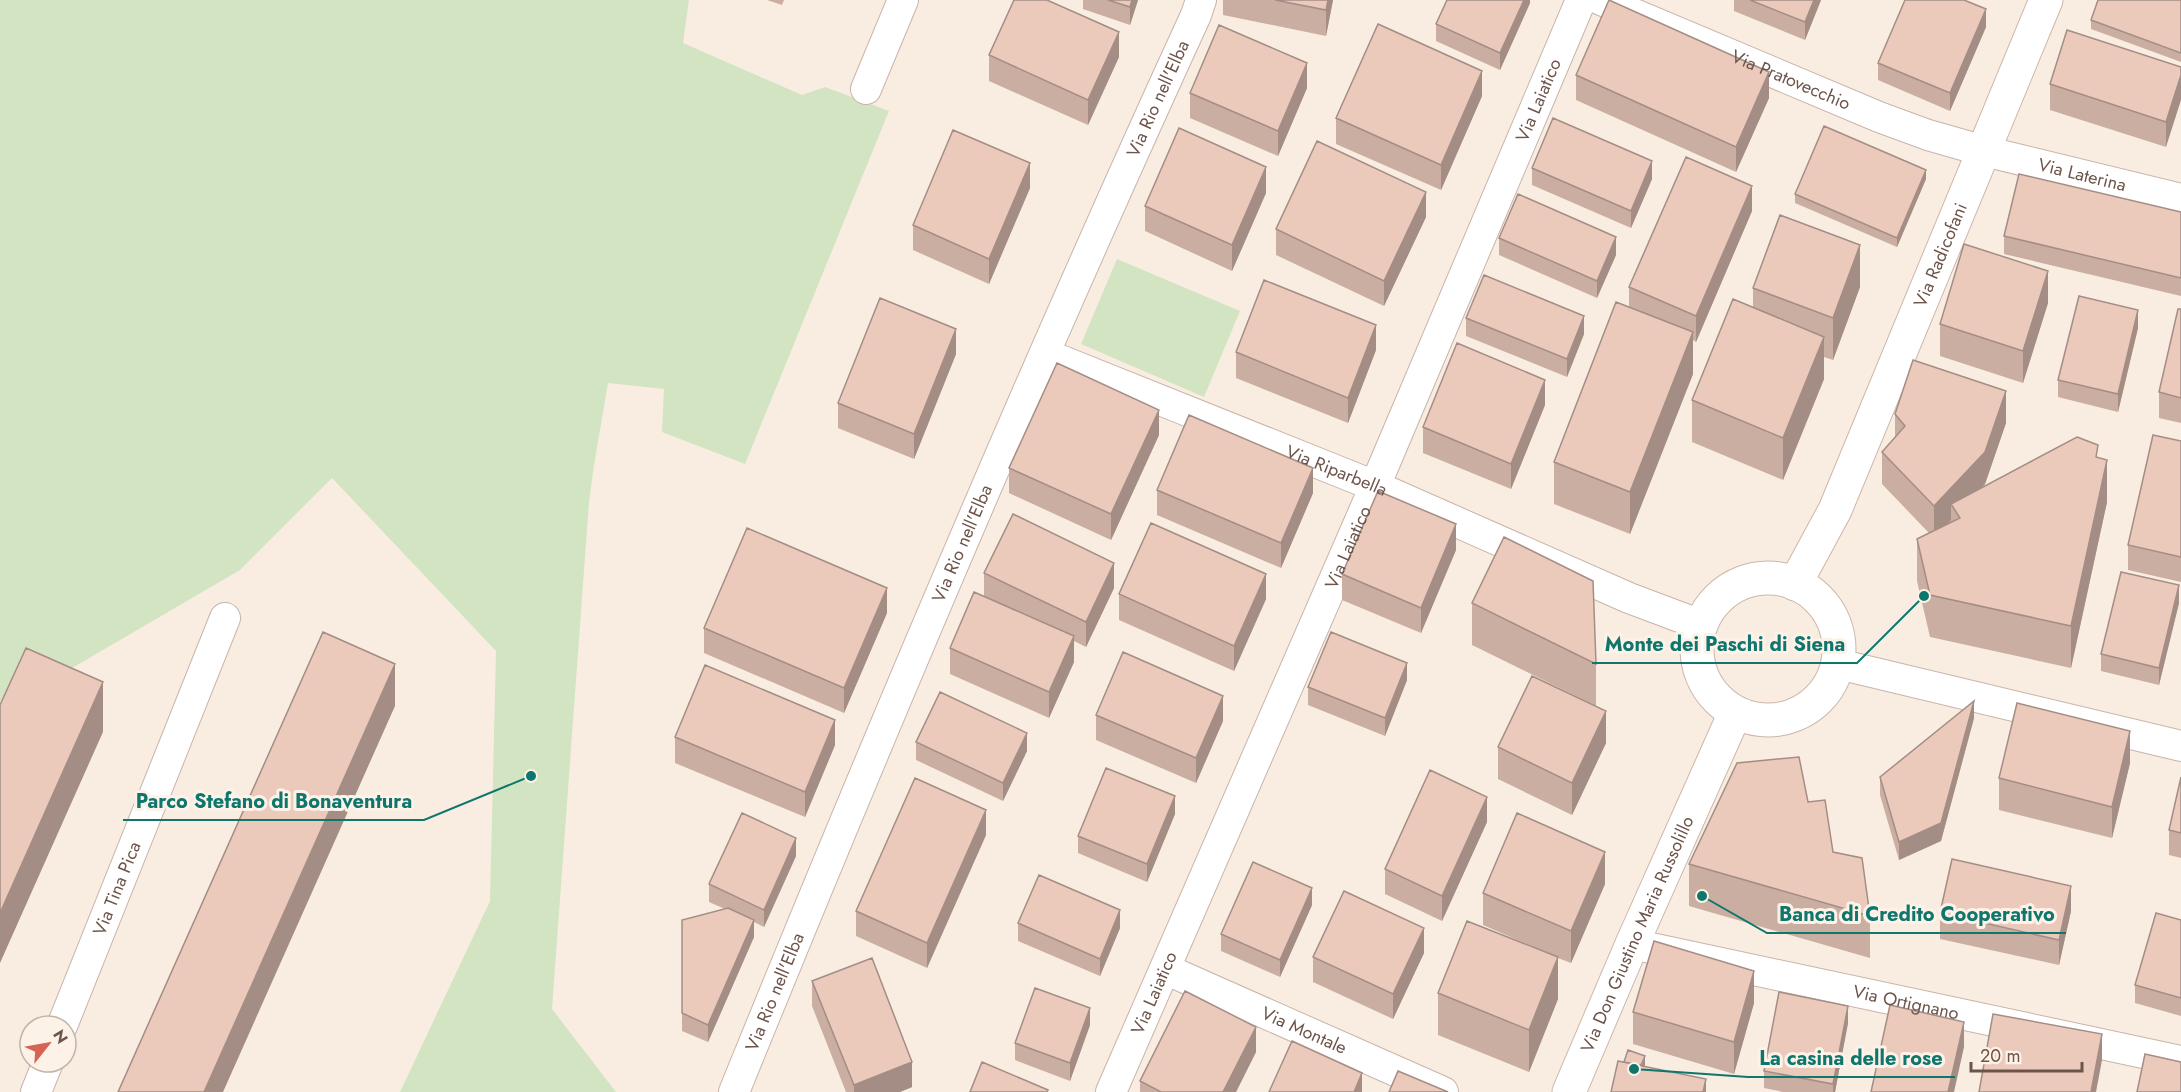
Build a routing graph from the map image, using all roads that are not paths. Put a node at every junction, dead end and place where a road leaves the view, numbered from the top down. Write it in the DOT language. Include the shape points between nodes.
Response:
graph roads {
  1 [pos="903,0"];
  2 [pos="1201,0"];
  3 [pos="1581,0"];
  4 [pos="1601,0"];
  5 [pos="2046,0"];
  6 [pos="866,89"];
  7 [pos="1984,151"];
  8 [pos="2181,199"];
  9 [pos="1045,354"];
  10 [pos="1375,486"];
  11 [pos="1796,584"];
  12 [pos="225,618"];
  13 [pos="1701,625"];
  14 [pos="1838,664"];
  15 [pos="1735,713"];
  16 [pos="2181,746"];
  17 [pos="1632,944"];
  18 [pos="1165,969"];
  19 [pos="67,1014"];
  20 [pos="2181,1061"];
  21 [pos="43,1074"];
  22 [pos="36,1092"];
  23 [pos="734,1092"];
  24 [pos="1111,1092"];
  25 [pos="1443,1092"];
  26 [pos="1569,1092"];
  1 -- 6 [label="street"];
  2 -- 9 [label="street, Via Rio nell'Elba"];
  3 -- 10 [label="street, Via Laiatico"];
  4 -- 7 [label="street, Via Pratovecchio" via="1879,117"];
  5 -- 7 [label="street, Via Radicofani"];
  7 -- 8 [label="street, Via Laterina"];
  7 -- 11 [label="street, Via Radicofani" via="1835,510"];
  9 -- 10 [label="street, Via Riparbella"];
  9 -- 23 [label="street, Via Rio nell'Elba"];
  10 -- 13 [label="street, Via Riparbella" via="1625,596"];
  10 -- 18 [label="street, Via Laiatico"];
  11 -- 13 [label="street" via="1771,578 1749,580 1728,590 1711,606"];
  11 -- 14 [label="street" via="1811,592 1835,624"];
  12 -- 19 [label="street, Via Tina Pica"];
  13 -- 15 [label="street" via="1696,648 1700,670 1709,690"];
  14 -- 15 [label="street" via="1829,686 1813,705 1792,717 1767,721"];
  14 -- 16 [label="street"];
  15 -- 17 [label="street, Via Don Giustino Maria Russolillo"];
  17 -- 20 [label="street, Via Ortignano"];
  17 -- 26 [label="street, Via Don Giustino Maria Russolillo"];
  18 -- 24 [label="street, Via Laiatico"];
  18 -- 25 [label="street, Via Montale"];
  21 -- 22 [label="street"];
}
